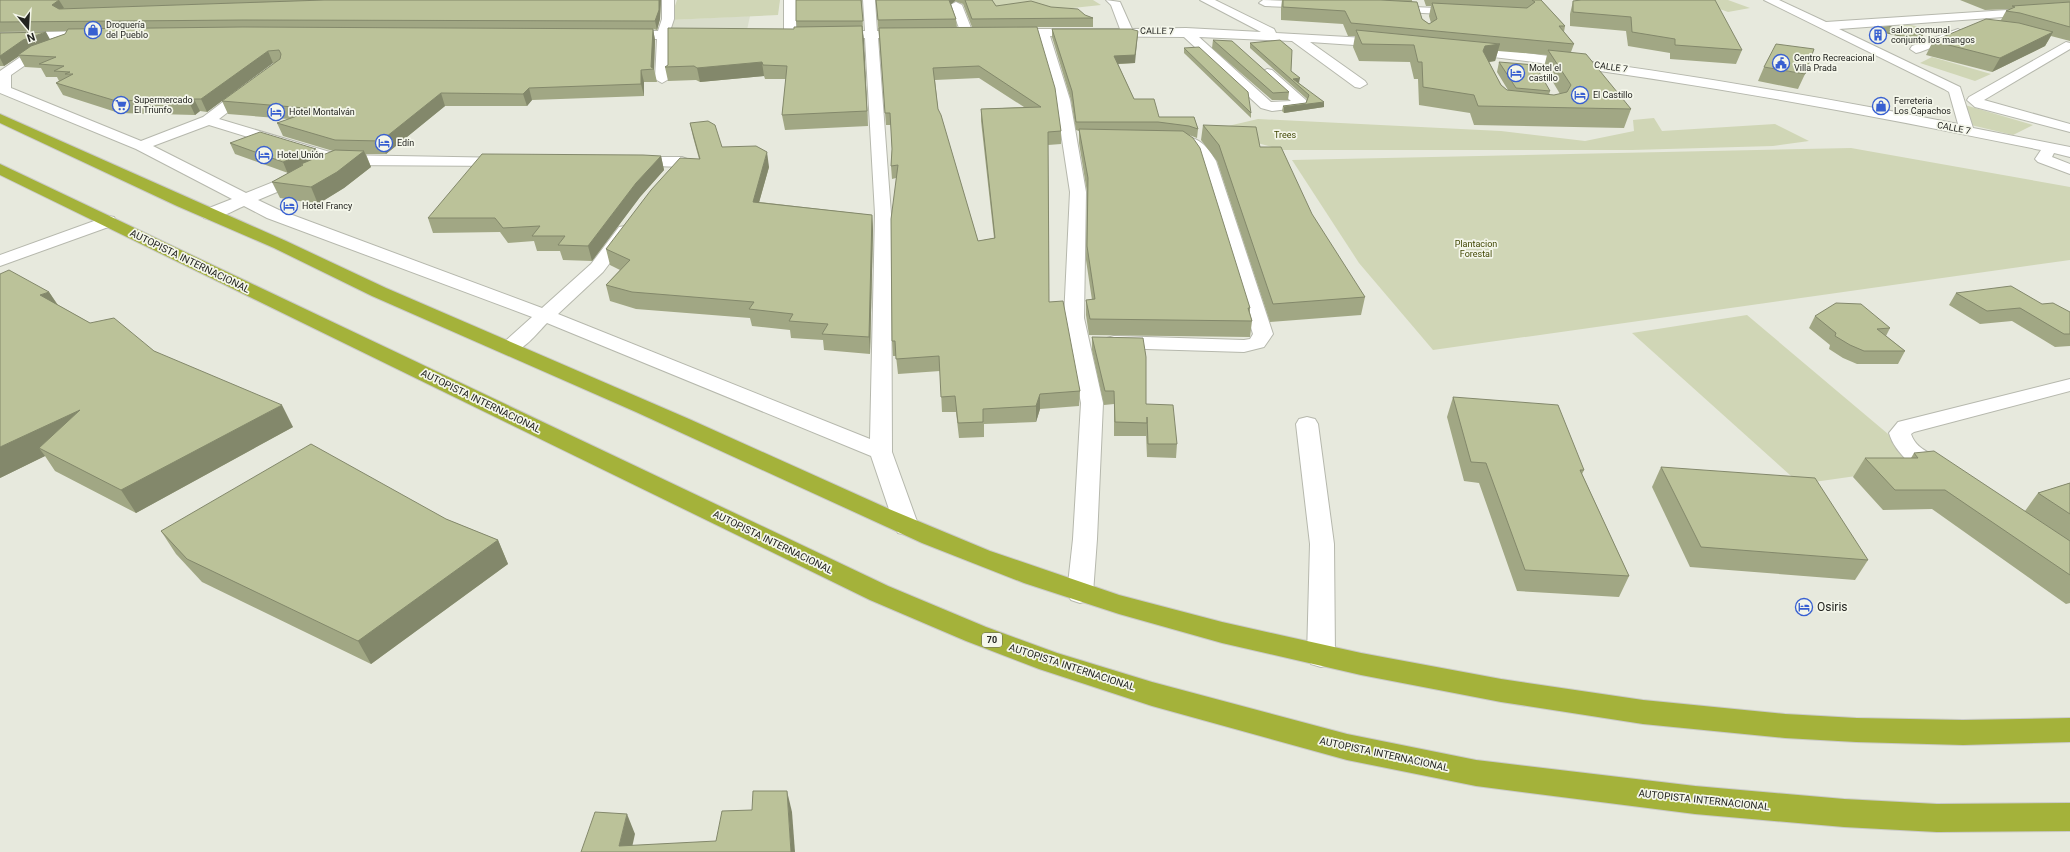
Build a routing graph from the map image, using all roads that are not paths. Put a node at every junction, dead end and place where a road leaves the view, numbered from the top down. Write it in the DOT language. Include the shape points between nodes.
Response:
graph roads {
  1 [pos="668,0"];
  2 [pos="790,0"];
  3 [pos="869,0"];
  4 [pos="1112,0"];
  5 [pos="1206,0"];
  6 [pos="1770,0"];
  7 [pos="1265,3"];
  8 [pos="1400,5"];
  9 [pos="1419,5"];
  10 [pos="956,6"];
  11 [pos="1326,6"];
  12 [pos="1379,9"];
  13 [pos="2070,9"];
  14 [pos="1468,13"];
  15 [pos="37,24"];
  16 [pos="1407,24"];
  17 [pos="1425,25"];
  18 [pos="1824,26"];
  19 [pos="1981,27"];
  20 [pos="1127,31"];
  21 [pos="1049,32"];
  22 [pos="1186,32"];
  23 [pos="967,33"];
  24 [pos="982,33"];
  25 [pos="997,33"];
  26 [pos="1223,33"];
  27 [pos="920,34"];
  28 [pos="951,34"];
  29 [pos="616,35"];
  30 [pos="663,35"];
  31 [pos="711,35"];
  32 [pos="774,35"];
  33 [pos="790,35"];
  34 [pos="805,35"];
  35 [pos="820,35"];
  36 [pos="872,35"];
  37 [pos="66,36"];
  38 [pos="1278,36"];
  39 [pos="2,37"];
  40 [pos="1295,37"];
  41 [pos="2052,42"];
  42 [pos="1397,44"];
  43 [pos="2068,46"];
  44 [pos="1239,48"];
  45 [pos="1456,49"];
  46 [pos="1916,49"];
  47 [pos="12,54"];
  48 [pos="1516,61"];
  49 [pos="1255,63"];
  50 [pos="1491,66"];
  51 [pos="1538,71"];
  52 [pos="662,79"];
  53 [pos="261,80"];
  54 [pos="1360,84"];
  55 [pos="0,118"];
  56 [pos="208,120"];
  57 [pos="2070,128"];
  58 [pos="1967,131"];
  59 [pos="2070,134"];
  60 [pos="1153,139"];
  61 [pos="141,146"];
  62 [pos="2049,148"];
  63 [pos="2070,152"];
  64 [pos="339,160"];
  65 [pos="522,161"];
  66 [pos="618,162"];
  67 [pos="0,169"];
  68 [pos="2070,169"];
  69 [pos="667,179"];
  70 [pos="245,199"];
  71 [pos="210,214"];
  72 [pos="634,220"];
  73 [pos="108,221"];
  74 [pos="0,261"];
  75 [pos="546,316"];
  76 [pos="1079,342"];
  77 [pos="509,348"];
  78 [pos="2070,385"];
  79 [pos="1307,424"];
  80 [pos="881,452"];
  81 [pos="1955,480"];
  82 [pos="907,527"];
  83 [pos="1080,593"];
  84 [pos="1321,656"];
  85 [pos="2070,730"];
  86 [pos="2070,817"];
  1 -- 30 [label="street" via="668,19"];
  2 -- 33 [label="street"];
  3 -- 36 [label="street"];
  4 -- 20 [label="street" via="1121,14"];
  5 -- 38 [label="street"];
  6 -- 18 [label="street"];
  7 -- 11 [label="street"];
  8 -- 9 [label="street"];
  8 -- 12 [label="street"];
  8 -- 16 [label="street"];
  9 -- 14 [label="street"];
  9 -- 17 [label="street"];
  10 -- 23 [label="street"];
  13 -- 18 [label="street"];
  15 -- 39 [label="street"];
  18 -- 58 [label="street" via="1954,90"];
  19 -- 46 [label="street" via="1974,26"];
  20 -- 21 [label="street, CALLE 7"];
  20 -- 22 [label="street, CALLE 7"];
  21 -- 25 [label="street, CALLE 7"];
  21 -- 76 [label="street" via="1062,100 1078,137 1074,318"];
  22 -- 26 [label="street, CALLE 7"];
  22 -- 49 [label="street" via="1266,105 1272,107 1300,104 1300,101"];
  23 -- 24 [label="street"];
  23 -- 28 [label="street"];
  26 -- 38 [label="street, CALLE 7"];
  26 -- 44 [label="street"];
  27 -- 36 [label="street"];
  29 -- 30 [label="street"];
  30 -- 31 [label="street"];
  30 -- 52 [label="street"];
  32 -- 33 [label="street"];
  33 -- 34 [label="street"];
  35 -- 36 [label="street"];
  36 -- 80 [label="street" via="883,214"];
  37 -- 39 [label="street"];
  37 -- 47 [label="street"];
  37 -- 61 [label="street" via="97,35 62,42 33,54 4,74 4,90"];
  38 -- 40 [label="street, CALLE 7"];
  40 -- 42 [label="street, CALLE 7"];
  40 -- 54 [label="street"];
  41 -- 43 [label="street"];
  43 -- 57 [label="street" via="1974,100 1980,104"];
  45 -- 48 [label="street, CALLE 7"];
  48 -- 50 [label="street"];
  48 -- 51 [label="street"];
  48 -- 58 [label="street, CALLE 7" via="1712,83"];
  53 -- 56 [label="street"];
  55 -- 71 [label="highway"];
  56 -- 61 [label="street"];
  56 -- 64 [label="street"];
  58 -- 62 [label="street, CALLE 7"];
  59 -- 62 [label="street"];
  60 -- 76 [label="street" via="1183,139 1201,147 1208,161 1263,334 1257,343 1244,346"];
  61 -- 70 [label="street"];
  62 -- 63 [label="street, CALLE 7"];
  62 -- 68 [label="street" via="2043,159"];
  64 -- 65 [label="street"];
  64 -- 70 [label="street"];
  66 -- 69 [label="street" via="682,162"];
  67 -- 73 [label="highway, AUTOPISTA INTERNACIONAL / 70"];
  70 -- 71 [label="street"];
  70 -- 75 [label="street" via="273,214"];
  71 -- 77 [label="highway"];
  72 -- 75 [label="street" via="597,268"];
  73 -- 74 [label="street"];
  73 -- 86 [label="highway, AUTOPISTA INTERNACIONAL / 70" via="879,593 983,637 1152,694 1347,747 1476,773 1695,800 1844,813 1937,818"];
  75 -- 77 [label="street"];
  75 -- 80 [label="street"];
  76 -- 83 [label="street" via="1092,403"];
  77 -- 82 [label="highway"];
  78 -- 81 [label="street" via="1906,428 1900,432 1901,441 1910,450"];
  79 -- 84 [label="street" via="1322,544"];
  80 -- 82 [label="street"];
  82 -- 83 [label="highway"];
  83 -- 84 [label="highway" via="1218,633"];
  84 -- 85 [label="highway" via="1532,696 1702,718 1775,725 1922,732"];
}
